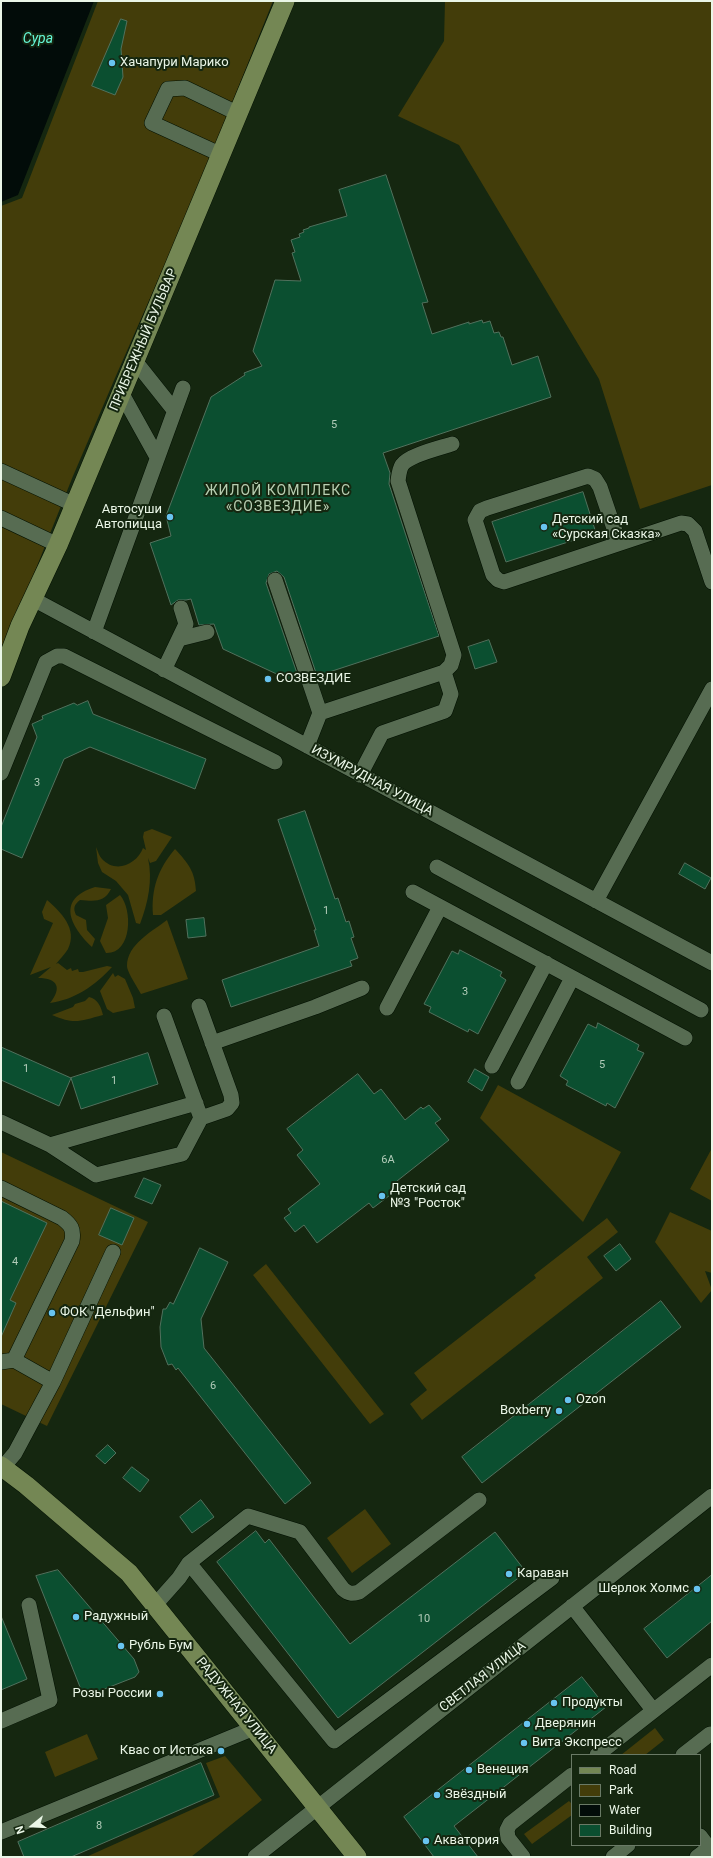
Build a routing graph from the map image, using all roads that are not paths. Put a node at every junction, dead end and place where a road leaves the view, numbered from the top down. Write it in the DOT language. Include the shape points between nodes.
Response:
graph roads {
  1 [pos="286,1"];
  2 [pos="239,114"];
  3 [pos="222,155"];
  4 [pos="135,361"];
  5 [pos="183,388"];
  6 [pos="122,394"];
  7 [pos="174,410"];
  8 [pos="452,444"];
  9 [pos="158,457"];
  10 [pos="1,471"];
  11 [pos="75,505"];
  12 [pos="1,518"];
  13 [pos="619,543"];
  14 [pos="58,545"];
  15 [pos="275,580"];
  16 [pos="712,582"];
  17 [pos="33,599"];
  18 [pos="181,608"];
  19 [pos="94,632"];
  20 [pos="207,632"];
  21 [pos="179,639"];
  22 [pos="164,670"];
  23 [pos="444,672"];
  24 [pos="1,677"];
  25 [pos="712,689"];
  26 [pos="320,713"];
  27 [pos="307,746"];
  28 [pos="275,762"];
  29 [pos="1,773"];
  30 [pos="360,775"];
  31 [pos="437,867"];
  32 [pos="413,892"];
  33 [pos="596,901"];
  34 [pos="440,907"];
  35 [pos="711,959"];
  36 [pos="546,963"];
  37 [pos="572,978"];
  38 [pos="362,988"];
  39 [pos="199,1006"];
  40 [pos="387,1008"];
  41 [pos="701,1010"];
  42 [pos="164,1016"];
  43 [pos="685,1038"];
  44 [pos="212,1043"];
  45 [pos="492,1066"];
  46 [pos="518,1082"];
  47 [pos="196,1104"];
  48 [pos="201,1118"];
  49 [pos="1,1122"];
  50 [pos="50,1145"];
  51 [pos="1,1188"];
  52 [pos="114,1252"];
  53 [pos="7,1361"];
  54 [pos="53,1382"];
  55 [pos="2,1467"];
  56 [pos="712,1496"];
  57 [pos="479,1500"];
  58 [pos="189,1563"];
  59 [pos="552,1578"];
  60 [pos="29,1605"];
  61 [pos="155,1605"];
  62 [pos="572,1606"];
  63 [pos="712,1665"];
  64 [pos="654,1710"];
  65 [pos="1,1721"];
  66 [pos="254,1728"];
  67 [pos="710,1734"];
  68 [pos="598,1754"];
  69 [pos="684,1754"];
  70 [pos="570,1780"];
  71 [pos="318,1807"];
  72 [pos="1,1832"];
  73 [pos="701,1837"];
  74 [pos="627,1846"];
  75 [pos="255,1857"];
  76 [pos="357,1857"];
  77 [pos="523,1857"];
  78 [pos="613,1857"];
  79 [pos="697,1857"];
  1 -- 2 [label="main road, ПРИБРЕЖНЫЙ БУЛЬВАР"];
  2 -- 3 [label="main road, ПРИБРЕЖНЫЙ БУЛЬВАР"];
  2 -- 3 [label="street" via="185,88 168,89 152,123"];
  3 -- 4 [label="main road, ПРИБРЕЖНЫЙ БУЛЬВАР"];
  4 -- 6 [label="main road, ПРИБРЕЖНЫЙ БУЛЬВАР"];
  4 -- 7 [label="street"];
  5 -- 7 [label="street"];
  6 -- 9 [label="street"];
  6 -- 11 [label="main road, ПРИБРЕЖНЫЙ БУЛЬВАР"];
  7 -- 9 [label="street"];
  8 -- 23 [label="street" via="408,459 402,465 398,480 454,655 451,665"];
  9 -- 19 [label="street"];
  10 -- 11 [label="street"];
  11 -- 14 [label="main road, ПРИБРЕЖНЫЙ БУЛЬВАР"];
  12 -- 14 [label="street"];
  13 -- 13 [label="street" via="504,582 493,575 475,520 480,511 487,508 588,476 595,479 600,487"];
  13 -- 16 [label="street" via="680,523 688,524 695,531"];
  14 -- 17 [label="main road, ПРИБРЕЖНЫЙ БУЛЬВАР"];
  15 -- 26 [label="street"];
  17 -- 19 [label="street, ИЗУМРУДНАЯ УЛИЦА"];
  17 -- 24 [label="main road, ПРИБРЕЖНЫЙ БУЛЬВАР"];
  18 -- 21 [label="street" via="186,624"];
  19 -- 22 [label="street, ИЗУМРУДНАЯ УЛИЦА"];
  20 -- 21 [label="street"];
  21 -- 22 [label="street"];
  22 -- 27 [label="street, ИЗУМРУДНАЯ УЛИЦА"];
  23 -- 26 [label="street"];
  23 -- 30 [label="street" via="451,694 445,711 382,733"];
  25 -- 33 [label="street"];
  26 -- 27 [label="street"];
  27 -- 30 [label="street, ИЗУМРУДНАЯ УЛИЦА"];
  28 -- 29 [label="street" via="64,656 57,656 46,662"];
  30 -- 33 [label="street, ИЗУМРУДНАЯ УЛИЦА"];
  31 -- 41 [label="street"];
  32 -- 34 [label="street"];
  33 -- 35 [label="street, ИЗУМРУДНАЯ УЛИЦА"];
  34 -- 36 [label="street"];
  34 -- 40 [label="street"];
  36 -- 37 [label="street"];
  36 -- 45 [label="street"];
  37 -- 43 [label="street"];
  37 -- 46 [label="street"];
  38 -- 44 [label="street" via="315,1008"];
  39 -- 44 [label="street"];
  42 -- 47 [label="street"];
  44 -- 48 [label="street" via="232,1103 227,1109"];
  47 -- 48 [label="street"];
  47 -- 50 [label="street"];
  48 -- 50 [label="street" via="182,1154 96,1175"];
  49 -- 50 [label="street"];
  51 -- 53 [label="street" via="62,1218 71,1225 74,1233"];
  52 -- 54 [label="street"];
  53 -- 54 [label="street"];
  54 -- 55 [label="street" via="14,1453"];
  55 -- 61 [label="main road, РАДУЖНАЯ УЛИЦА" via="129,1573"];
  56 -- 62 [label="street, СВЕТЛАЯ УЛИЦА"];
  57 -- 58 [label="street" via="353,1594 343,1589 300,1532 248,1516"];
  58 -- 59 [label="street" via="334,1741"];
  58 -- 61 [label="street"];
  60 -- 65 [label="street" via="50,1700"];
  61 -- 66 [label="main road, РАДУЖНАЯ УЛИЦА"];
  62 -- 64 [label="street"];
  62 -- 71 [label="street, СВЕТЛАЯ УЛИЦА"];
  63 -- 64 [label="street"];
  64 -- 68 [label="street"];
  66 -- 71 [label="main road, РАДУЖНАЯ УЛИЦА"];
  66 -- 72 [label="street"];
  67 -- 69 [label="street"];
  70 -- 77 [label="street" via="510,1824 507,1830 508,1838"];
  71 -- 75 [label="street, СВЕТЛАЯ УЛИЦА"];
  71 -- 76 [label="main road, РАДУЖНАЯ УЛИЦА"];
  73 -- 79 [label="street" via="709,1848"];
  74 -- 78 [label="street"];
}
